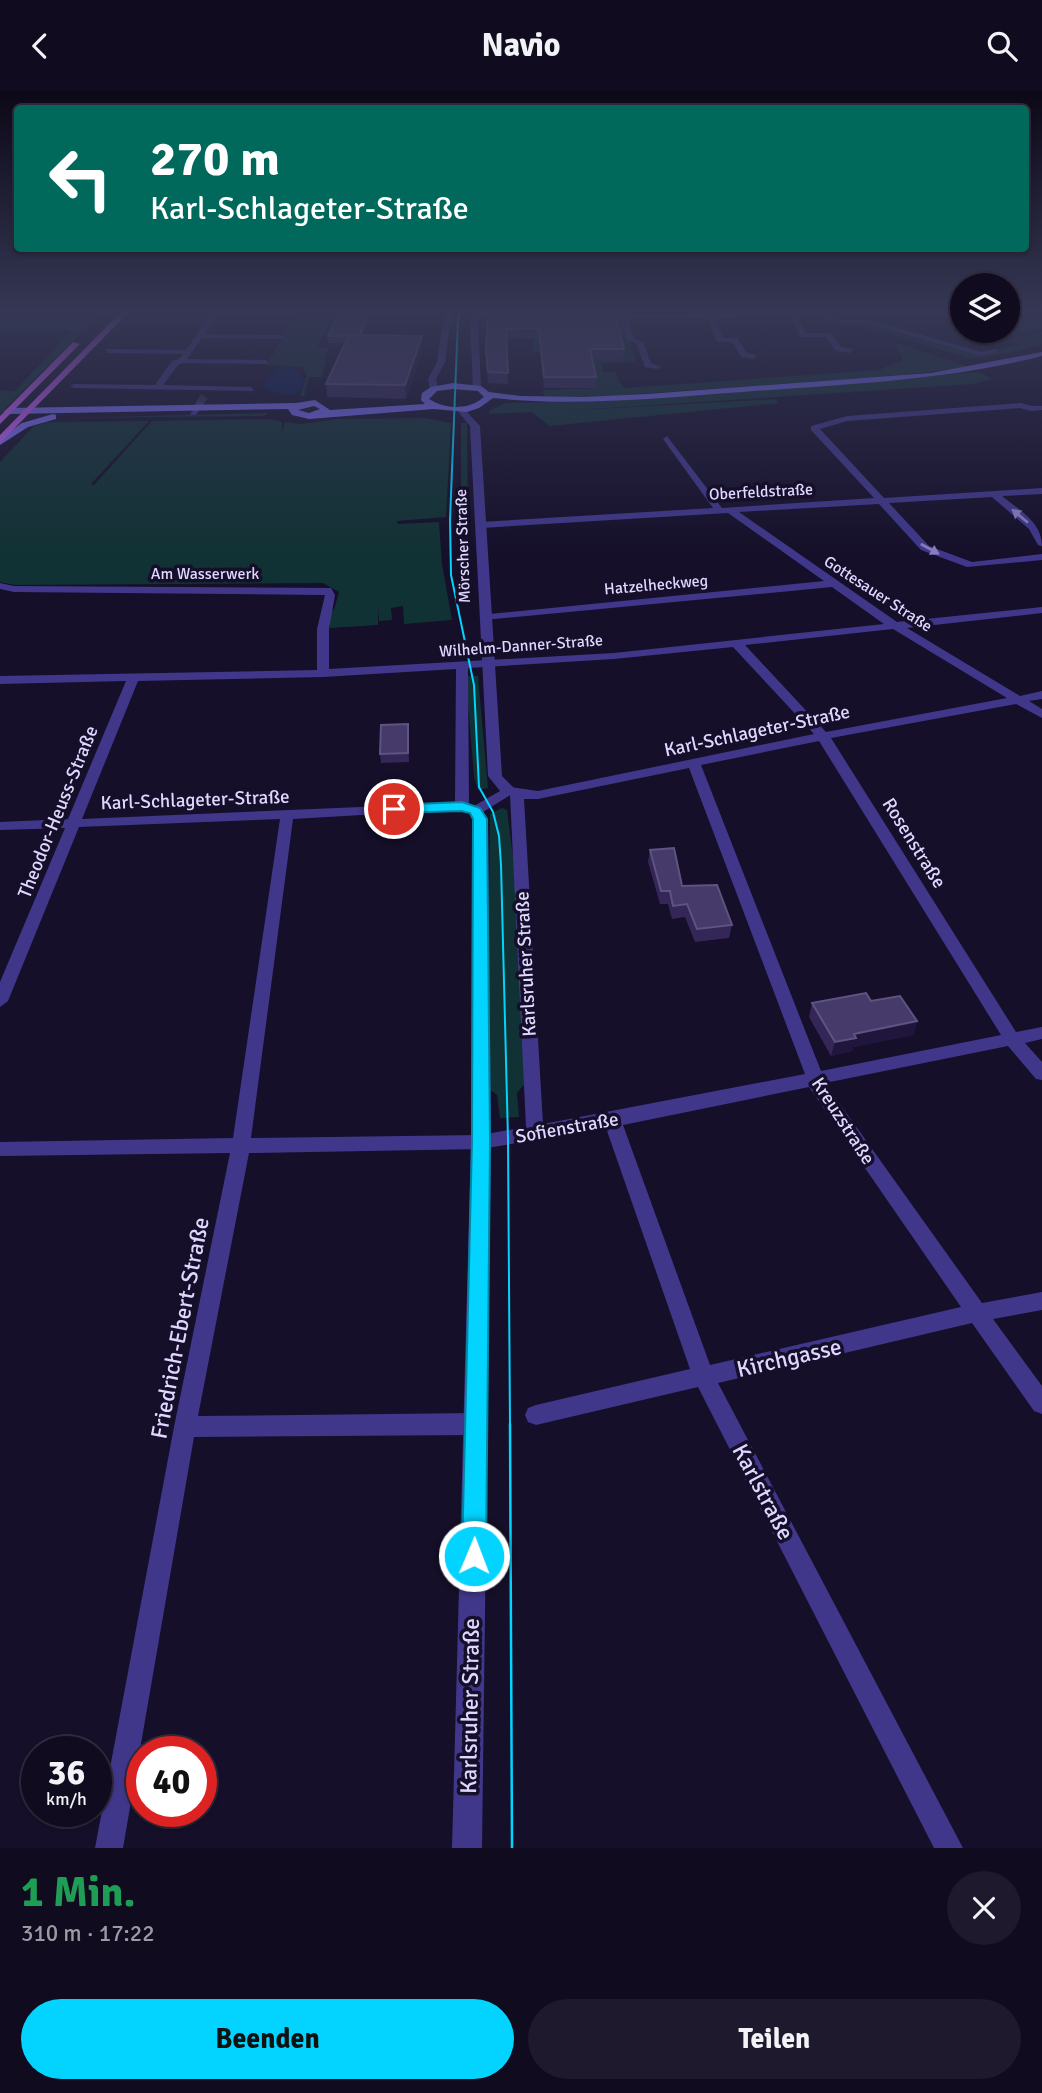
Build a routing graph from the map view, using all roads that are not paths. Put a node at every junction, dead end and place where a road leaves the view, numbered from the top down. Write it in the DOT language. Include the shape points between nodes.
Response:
graph roads {
  1 [pos="27,393"];
  2 [pos="46,393"];
  3 [pos="428,393"];
  4 [pos="480,393"];
  5 [pos="688,393"];
  6 [pos="425,400"];
  7 [pos="485,401"];
  8 [pos="434,406"];
  9 [pos="196,408"];
  10 [pos="1042,408"];
  11 [pos="461,409"];
  12 [pos="1031,409"];
  13 [pos="296,410"];
  14 [pos="323,410"];
  15 [pos="9,411"];
  16 [pos="28,411"];
  17 [pos="68,415"];
  18 [pos="1042,415"];
  19 [pos="0,421"];
  20 [pos="475,426"];
  21 [pos="667,439"];
  22 [pos="0,441"];
  23 [pos="1042,491"];
  24 [pos="994,494"];
  25 [pos="882,501"];
  26 [pos="718,509"];
  27 [pos="730,510"];
  28 [pos="481,525"];
  29 [pos="1042,543"];
  30 [pos="1042,557"];
  31 [pos="831,584"];
  32 [pos="0,586"];
  33 [pos="1042,610"];
  34 [pos="484,617"];
  35 [pos="897,626"];
  36 [pos="737,644"];
  37 [pos="488,664"];
  38 [pos="462,666"];
  39 [pos="323,673"];
  40 [pos="134,677"];
  41 [pos="0,680"];
  42 [pos="1042,695"];
  43 [pos="1013,698"];
  44 [pos="1042,714"];
  45 [pos="823,736"];
  46 [pos="694,765"];
  47 [pos="513,792"];
  48 [pos="469,809"];
  49 [pos="287,815"];
  50 [pos="74,824"];
  51 [pos="0,825"];
  52 [pos="0,1001"];
  53 [pos="1042,1033"];
  54 [pos="1012,1039"];
  55 [pos="1042,1074"];
  56 [pos="814,1079"];
  57 [pos="612,1120"];
  58 [pos="535,1134"];
  59 [pos="481,1142"];
  60 [pos="241,1145"];
  61 [pos="0,1149"];
  62 [pos="1042,1301"];
  63 [pos="976,1313"];
  64 [pos="704,1378"];
  65 [pos="1042,1404"];
  66 [pos="536,1415"];
  67 [pos="477,1423"];
  68 [pos="186,1427"];
  69 [pos="108,1848"];
  70 [pos="467,1848"];
  71 [pos="949,1848"];
  1 -- 15 [label="main road"];
  2 -- 16 [label="main road"];
  3 -- 6 [label="main road"];
  4 -- 7 [label="main road"];
  5 -- 7 [label="main road"];
  6 -- 8 [label="main road"];
  6 -- 14 [label="main road"];
  7 -- 11 [label="main road"];
  7 -- 20 [label="street, Mörscher Straße"];
  8 -- 11 [label="main road"];
  8 -- 14 [label="main road"];
  9 -- 13 [label="main road"];
  9 -- 16 [label="main road"];
  9 -- 17 [label="main road"];
  10 -- 12 [label="street"];
  11 -- 20 [label="street"];
  12 -- 18 [label="street"];
  12 -- 25 [label="street" via="1021,405 847,419 814,428"];
  13 -- 14 [label="main road" via="311,415"];
  13 -- 14 [label="main road" via="310,401"];
  15 -- 16 [label="main road"];
  15 -- 19 [label="main road"];
  16 -- 17 [label="main road"];
  16 -- 22 [label="main road"];
  17 -- 22 [label="main road" via="25,425"];
  20 -- 28 [label="street, Mörscher Straße"];
  21 -- 26 [label="street"];
  23 -- 24 [label="street, Oberfeldstraße"];
  24 -- 25 [label="street, Oberfeldstraße"];
  29 -- 24 [label="street, one-way" via="1033,527"];
  25 -- 27 [label="street, Oberfeldstraße"];
  25 -- 30 [label="street, one-way" via="922,545 956,561 982,565"];
  26 -- 27 [label="street, Oberfeldstraße"];
  26 -- 28 [label="street, Oberfeldstraße"];
  27 -- 31 [label="street, Gottesauer Straße"];
  28 -- 34 [label="street, Mörscher Straße"];
  31 -- 34 [label="street, Hatzelheckweg"];
  31 -- 35 [label="street, Gottesauer Straße"];
  32 -- 39 [label="street, Am Wasserwerk" via="327,590"];
  33 -- 35 [label="street, Wilhelm-Danner-Straße"];
  34 -- 37 [label="street, Mörscher Straße"];
  35 -- 36 [label="street, Wilhelm-Danner-Straße"];
  35 -- 43 [label="street, Gottesauer Straße"];
  36 -- 37 [label="street, Wilhelm-Danner-Straße"];
  36 -- 45 [label="street, Rosenstraße"];
  37 -- 38 [label="street, Wilhelm-Danner-Straße"];
  37 -- 47 [label="street, Karlsruher Straße" via="495,776"];
  38 -- 39 [label="street, Wilhelm-Danner-Straße"];
  38 -- 48 [label="street, Karlsruher Straße"];
  39 -- 40 [label="street, Wilhelm-Danner-Straße"];
  40 -- 41 [label="street, Wilhelm-Danner-Straße"];
  40 -- 50 [label="street, Theodor-Heuss-Straße"];
  42 -- 43 [label="street, Karl-Schlageter-Straße"];
  43 -- 44 [label="street, Gottesauer Straße"];
  43 -- 45 [label="street, Karl-Schlageter-Straße"];
  45 -- 46 [label="street, Karl-Schlageter-Straße"];
  45 -- 54 [label="street, Rosenstraße"];
  46 -- 47 [label="street, Karl-Schlageter-Straße" via="538,795"];
  46 -- 56 [label="street, Kreuzstraße"];
  47 -- 48 [label="street"];
  47 -- 58 [label="street, Karlsruher Straße"];
  48 -- 49 [label="street, Karl-Schlageter-Straße"];
  48 -- 59 [label="street, Karlsruher Straße" via="480,819"];
  49 -- 50 [label="street, Karl-Schlageter-Straße"];
  49 -- 60 [label="street, Friedrich-Ebert-Straße"];
  50 -- 51 [label="street, Karl-Schlageter-Straße"];
  50 -- 52 [label="street, Theodor-Heuss-Straße"];
  53 -- 54 [label="street, Sofienstraße"];
  54 -- 55 [label="street, Rosenstraße"];
  54 -- 56 [label="street, Sofienstraße"];
  56 -- 57 [label="street, Sofienstraße"];
  56 -- 63 [label="street, Kreuzstraße"];
  57 -- 58 [label="street, Sofienstraße"];
  57 -- 64 [label="street, Karlstraße"];
  58 -- 59 [label="street, Sofienstraße"];
  59 -- 60 [label="street, Sofienstraße"];
  59 -- 67 [label="street, Karlsruher Straße"];
  60 -- 61 [label="street, Sofienstraße"];
  60 -- 68 [label="street, Friedrich-Ebert-Straße"];
  62 -- 63 [label="street, Kirchgasse"];
  63 -- 64 [label="street, Kirchgasse"];
  63 -- 65 [label="street, Kreuzstraße"];
  64 -- 66 [label="street, Kirchgasse"];
  64 -- 71 [label="street, Karlstraße"];
  67 -- 68 [label="street"];
  67 -- 70 [label="street, Karlsruher Straße"];
  68 -- 69 [label="street, Friedrich-Ebert-Straße"];
}
